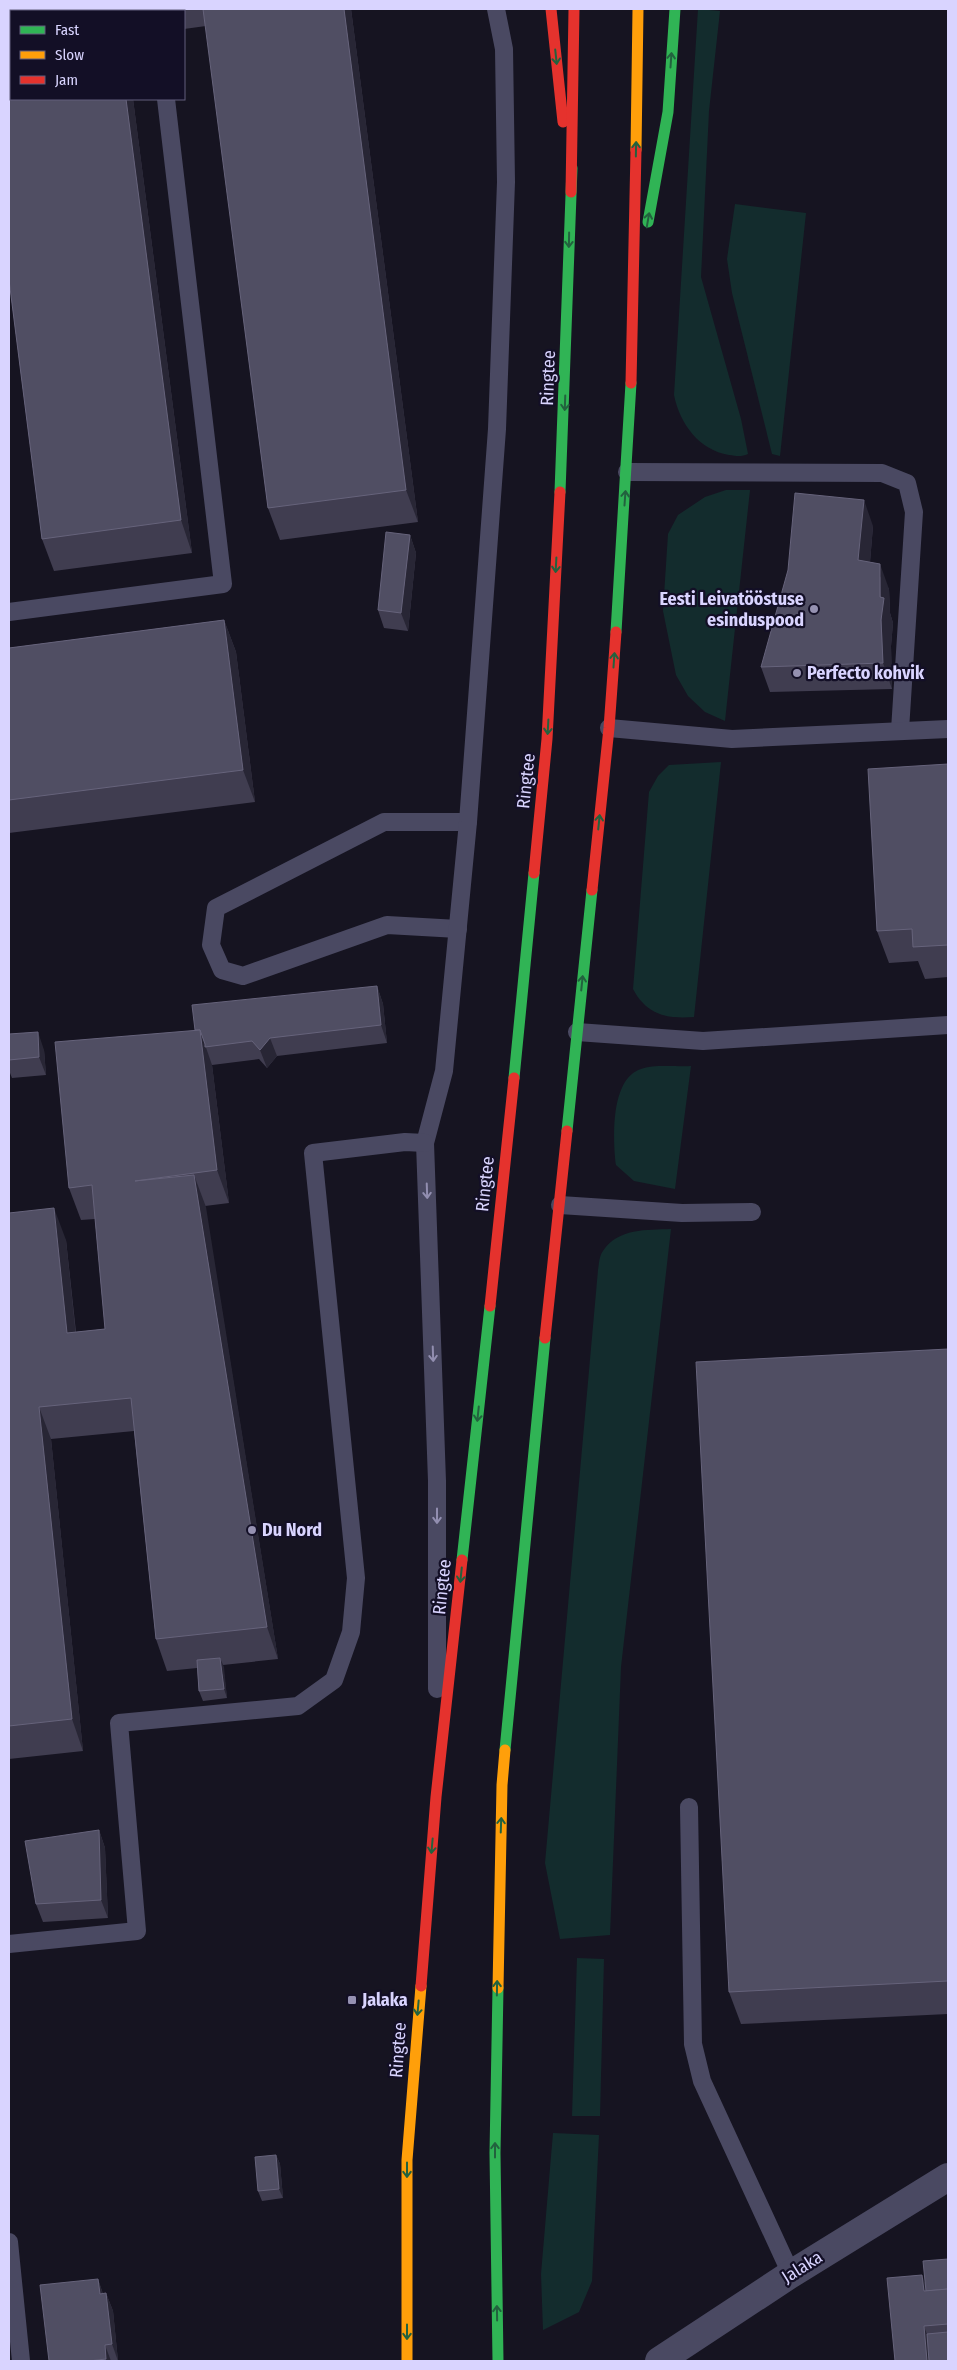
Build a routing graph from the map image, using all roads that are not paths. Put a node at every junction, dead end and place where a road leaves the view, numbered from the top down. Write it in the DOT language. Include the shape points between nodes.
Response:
graph roads {
  1 [pos="496,9"];
  2 [pos="551,9"];
  3 [pos="574,9"];
  4 [pos="584,9"];
  5 [pos="638,9"];
  6 [pos="675,9"];
  7 [pos="166,100"];
  8 [pos="570,192"];
  9 [pos="634,303"];
  10 [pos="627,472"];
  11 [pos="9,612"];
  12 [pos="609,728"];
  13 [pos="948,729"];
  14 [pos="900,730"];
  15 [pos="468,822"];
  16 [pos="458,929"];
  17 [pos="948,1025"];
  18 [pos="577,1032"];
  19 [pos="425,1142"];
  20 [pos="560,1205"];
  21 [pos="752,1212"];
  22 [pos="436,1797"];
  23 [pos="689,1807"];
  24 [pos="9,1944"];
  25 [pos="948,2177"];
  26 [pos="9,2242"];
  27 [pos="791,2274"];
  28 [pos="21,2361"];
  29 [pos="407,2361"];
  30 [pos="498,2361"];
  31 [pos="659,2361"];
  1 -- 15 [label="lane" via="504,49 504,221 497,429"];
  2 -- 8 [label="main road, one-way"];
  3 -- 8 [label="main road"];
  4 -- 8 [label="main road, Ringtee"];
  9 -- 5 [label="main road, one-way"];
  9 -- 6 [label="main road, one-way" via="668,112"];
  7 -- 11 [label="lane" via="222,584"];
  8 -- 22 [label="main road, Ringtee, one-way" via="565,401 547,739 508,1141"];
  9 -- 10 [label="main road"];
  12 -- 10 [label="main road, one-way"];
  10 -- 14 [label="lane" via="882,473 907,483 914,512"];
  12 -- 14 [label="lane" via="732,739"];
  18 -- 12 [label="main road, one-way"];
  13 -- 14 [label="lane"];
  15 -- 16 [label="lane"];
  15 -- 16 [label="lane" via="384,822 216,908 212,945 222,970 243,976 387,925"];
  16 -- 19 [label="lane" via="444,1071"];
  17 -- 18 [label="lane" via="703,1041"];
  18 -- 20 [label="main road"];
  19 -- 22 [label="lane, one-way" via="437,1481"];
  19 -- 24 [label="lane" via="313,1153 356,1578 351,1632 334,1680 298,1706 119,1723 137,1931"];
  20 -- 21 [label="lane" via="682,1213"];
  30 -- 20 [label="main road, one-way" via="495,2153 502,1785"];
  22 -- 29 [label="main road, Ringtee, one-way" via="406,2160"];
  23 -- 27 [label="lane" via="692,2044 702,2081"];
  25 -- 27 [label="street, Jalaka"];
  26 -- 28 [label="lane"];
  27 -- 31 [label="street, Jalaka"];
}
